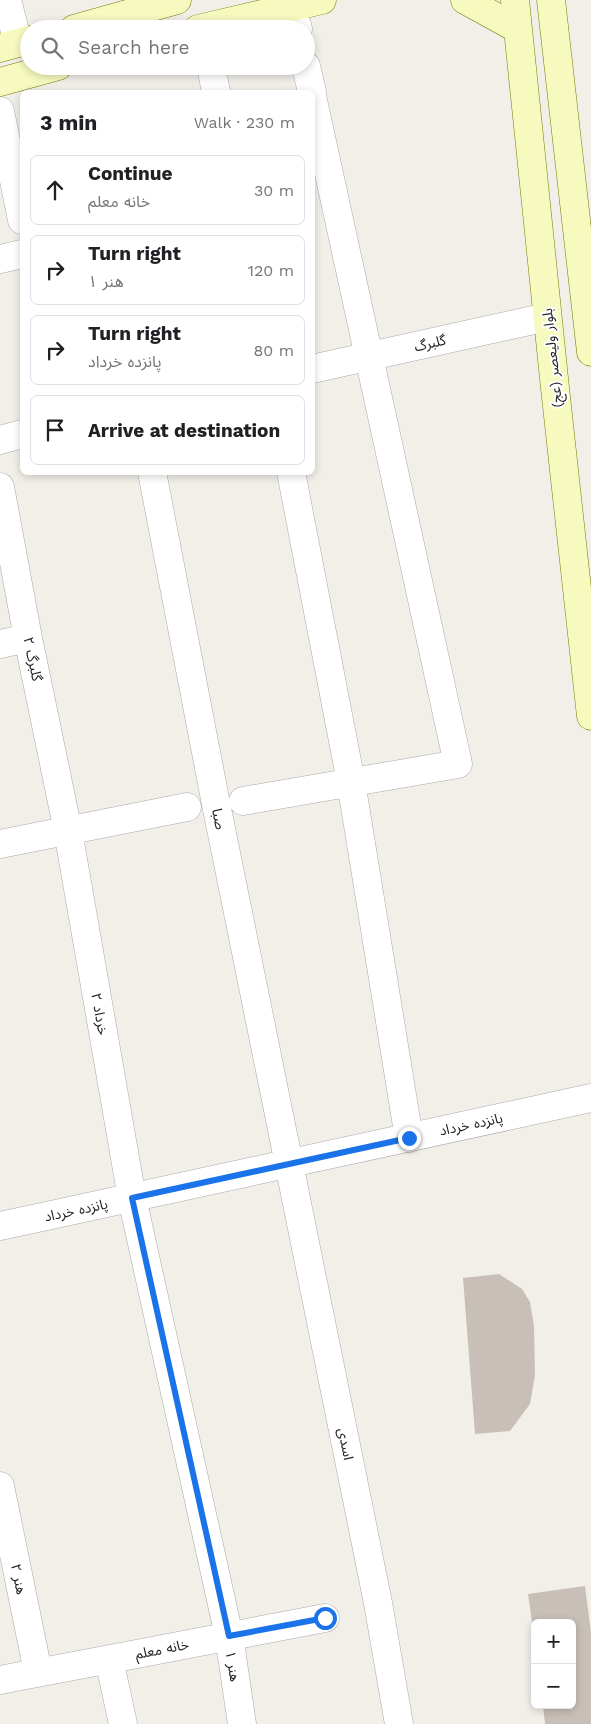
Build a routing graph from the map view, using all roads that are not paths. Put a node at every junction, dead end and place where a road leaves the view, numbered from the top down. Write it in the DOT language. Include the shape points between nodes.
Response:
graph roads {
  1 [pos="7,0"];
  2 [pos="177,0"];
  3 [pos="322,0"];
  4 [pos="465,0"];
  5 [pos="515,0"];
  6 [pos="551,1"];
  7 [pos="106,20"];
  8 [pos="236,20"];
  9 [pos="518,29"];
  10 [pos="16,44"];
  11 [pos="25,75"];
  12 [pos="213,75"];
  13 [pos="308,75"];
  14 [pos="0,82"];
  15 [pos="216,90"];
  16 [pos="311,90"];
  17 [pos="315,108"];
  18 [pos="0,111"];
  19 [pos="20,210"];
  20 [pos="20,254"];
  21 [pos="0,259"];
  22 [pos="547,317"];
  23 [pos="591,352"];
  24 [pos="369,357"];
  25 [pos="315,369"];
  26 [pos="20,435"];
  27 [pos="0,440"];
  28 [pos="153,475"];
  29 [pos="292,475"];
  30 [pos="0,487"];
  31 [pos="28,638"];
  32 [pos="0,644"];
  33 [pos="591,711"];
  34 [pos="351,782"];
  35 [pos="243,801"];
  36 [pos="187,807"];
  37 [pos="68,831"];
  38 [pos="0,844"];
  39 [pos="591,1098"];
  40 [pos="409,1138"];
  41 [pos="289,1164"];
  42 [pos="132,1198"];
  43 [pos="0,1226"];
  44 [pos="0,1486"];
  45 [pos="10,1583"];
  46 [pos="325,1618"];
  47 [pos="229,1636"];
  48 [pos="109,1659"];
  49 [pos="38,1672"];
  50 [pos="0,1680"];
  51 [pos="124,1724"];
  52 [pos="242,1724"];
  53 [pos="400,1724"];
  1 -- 10 [label="street"];
  2 -- 7 [label="main road"];
  3 -- 8 [label="main road"];
  4 -- 9 [label="main road"];
  5 -- 9 [label="main road, بلوار ولیعصر (عج)"];
  6 -- 23 [label="main road"];
  9 -- 22 [label="main road, بلوار ولیعصر (عج)"];
  11 -- 14 [label="main road"];
  12 -- 15 [label="street"];
  13 -- 16 [label="street"];
  17 -- 24 [label="street"];
  18 -- 19 [label="street"];
  20 -- 21 [label="street"];
  22 -- 24 [label="street, گلبرگ"];
  22 -- 33 [label="main road, بلوار ولیعصر (عج)"];
  24 -- 25 [label="street, گلبرگ"];
  24 -- 34 [label="street" via="458,764"];
  26 -- 27 [label="street"];
  28 -- 41 [label="street, صبا"];
  29 -- 34 [label="street"];
  30 -- 31 [label="street, گلبرگ ۲"];
  31 -- 32 [label="street"];
  31 -- 37 [label="street, گلبرگ ۲"];
  34 -- 35 [label="street"];
  34 -- 40 [label="street"];
  36 -- 37 [label="street"];
  37 -- 38 [label="street"];
  37 -- 42 [label="street, خرداد ۲"];
  39 -- 40 [label="street, پانزده خرداد"];
  40 -- 41 [label="street, پانزده خرداد"];
  41 -- 42 [label="street, پانزده خرداد"];
  41 -- 53 [label="street, اسدی"];
  42 -- 43 [label="street, پانزده خرداد"];
  42 -- 47 [label="street, هنر ۱"];
  44 -- 45 [label="street, هنر ۲"];
  45 -- 49 [label="street, هنر ۲"];
  46 -- 47 [label="street, خانه معلم"];
  47 -- 48 [label="street, خانه معلم"];
  47 -- 52 [label="street, هنر ۱"];
  48 -- 49 [label="street, خانه معلم"];
  48 -- 51 [label="street"];
  49 -- 50 [label="street, خانه معلم"];
}
